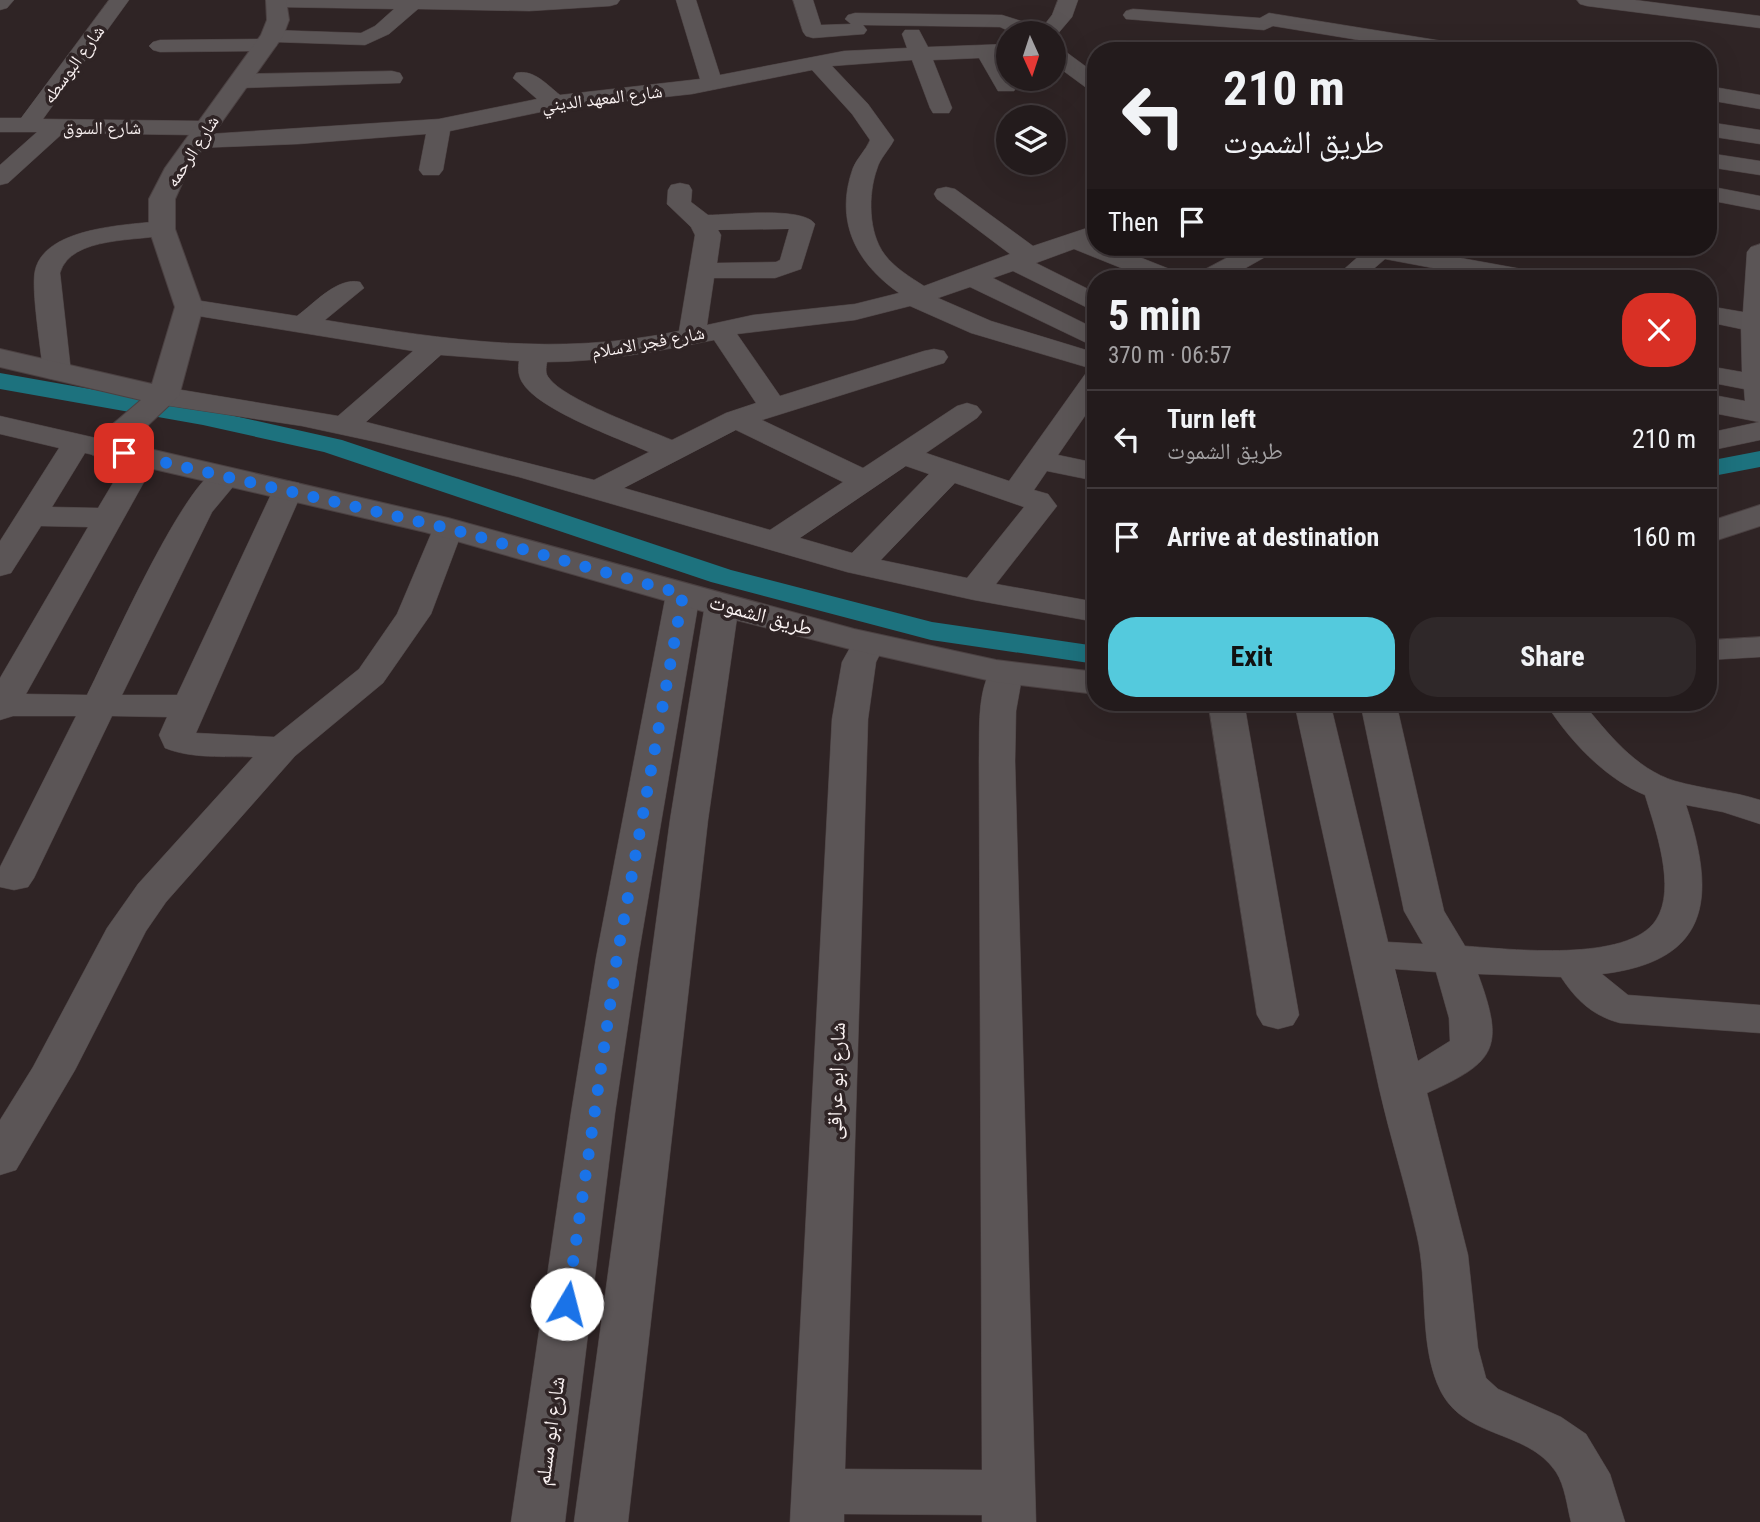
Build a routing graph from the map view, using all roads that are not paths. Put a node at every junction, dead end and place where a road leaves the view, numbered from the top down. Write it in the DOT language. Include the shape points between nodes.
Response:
graph roads {
  1 [pos="4,0"];
  2 [pos="119,0"];
  3 [pos="607,0"];
  4 [pos="686,0"];
  5 [pos="803,0"];
  6 [pos="1068,0"];
  7 [pos="1197,0"];
  8 [pos="1587,0"];
  9 [pos="276,1"];
  10 [pos="403,2"];
  11 [pos="441,2"];
  12 [pos="529,3"];
  13 [pos="0,4"];
  14 [pos="966,10"];
  15 [pos="854,16"];
  16 [pos="906,19"];
  17 [pos="1005,21"];
  18 [pos="1058,21"];
  19 [pos="1266,21"];
  20 [pos="1760,22"];
  21 [pos="1134,23"];
  22 [pos="269,40"];
  23 [pos="1348,41"];
  24 [pos="160,46"];
  25 [pos="996,51"];
  26 [pos="921,54"];
  27 [pos="862,55"];
  28 [pos="817,62"];
  29 [pos="1066,63"];
  30 [pos="392,78"];
  31 [pos="524,78"];
  32 [pos="1087,78"];
  33 [pos="240,81"];
  34 [pos="712,83"];
  35 [pos="1717,95"];
  36 [pos="555,102"];
  37 [pos="1760,102"];
  38 [pos="114,105"];
  39 [pos="220,107"];
  40 [pos="941,108"];
  41 [pos="1717,109"];
  42 [pos="1760,116"];
  43 [pos="0,125"];
  44 [pos="439,125"];
  45 [pos="26,127"];
  46 [pos="57,127"];
  47 [pos="1717,130"];
  48 [pos="200,134"];
  49 [pos="1760,137"];
  50 [pos="1717,161"];
  51 [pos="1760,168"];
  52 [pos="431,170"];
  53 [pos="0,178"];
  54 [pos="680,190"];
  55 [pos="946,194"];
  56 [pos="1717,195"];
  57 [pos="1760,203"];
  58 [pos="702,223"];
  59 [pos="162,229"];
  60 [pos="832,232"];
  61 [pos="1085,236"];
  62 [pos="1760,252"];
  63 [pos="1125,256"];
  64 [pos="1249,256"];
  65 [pos="1364,256"];
  66 [pos="1444,256"];
  67 [pos="1020,258"];
  68 [pos="702,270"];
  69 [pos="1152,270"];
  70 [pos="1223,270"];
  71 [pos="1353,270"];
  72 [pos="1497,270"];
  73 [pos="970,277"];
  74 [pos="351,288"];
  75 [pos="917,297"];
  76 [pos="1087,299"];
  77 [pos="189,307"];
  78 [pos="1717,316"];
  79 [pos="1755,323"];
  80 [pos="302,326"];
  81 [pos="720,330"];
  82 [pos="1087,335"];
  83 [pos="692,336"];
  84 [pos="435,346"];
  85 [pos="534,354"];
  86 [pos="933,357"];
  87 [pos="0,358"];
  88 [pos="1082,359"];
  89 [pos="57,373"];
  90 [pos="1717,376"];
  91 [pos="1757,383"];
  92 [pos="161,400"];
  93 [pos="1087,400"];
  94 [pos="1717,407"];
  95 [pos="774,408"];
  96 [pos="967,412"];
  97 [pos="736,419"];
  98 [pos="1755,423"];
  99 [pos="344,426"];
  100 [pos="1717,426"];
  101 [pos="3,430"];
  102 [pos="1717,438"];
  103 [pos="113,444"];
  104 [pos="672,451"];
  105 [pos="902,455"];
  106 [pos="1039,460"];
  107 [pos="1087,470"];
  108 [pos="950,471"];
  109 [pos="227,476"];
  110 [pos="866,481"];
  111 [pos="288,490"];
  112 [pos="597,490"];
  113 [pos="1016,494"];
  114 [pos="1760,515"];
  115 [pos="31,516"];
  116 [pos="108,518"];
  117 [pos="447,528"];
  118 [pos="1717,529"];
  119 [pos="775,541"];
  120 [pos="858,565"];
  121 [pos="0,566"];
  122 [pos="974,590"];
  123 [pos="702,599"];
  124 [pos="1087,610"];
  125 [pos="868,644"];
  126 [pos="1760,647"];
  127 [pos="1717,649"];
  128 [pos="1006,672"];
  129 [pos="1087,682"];
  130 [pos="99,706"];
  131 [pos="190,706"];
  132 [pos="1,707"];
  133 [pos="1227,711"];
  134 [pos="1314,711"];
  135 [pos="1380,711"];
  136 [pos="1570,711"];
  137 [pos="282,748"];
  138 [pos="1661,788"];
  139 [pos="1760,813"];
  140 [pos="14,878"];
  141 [pos="1369,954"];
  142 [pos="646,958"];
  143 [pos="1452,960"];
  144 [pos="1573,962"];
  145 [pos="1278,1015"];
  146 [pos="1760,1019"];
  147 [pos="1401,1087"];
  148 [pos="0,1158"];
  149 [pos="818,1506"];
  150 [pos="1008,1507"];
  151 [pos="538,1522"];
  152 [pos="601,1522"];
  153 [pos="1598,1522"];
  1 -- 13 [label="street"];
  2 -- 45 [label="street, شارع البوسطه"];
  3 -- 12 [label="street"];
  4 -- 34 [label="street"];
  5 -- 15 [label="street" via="813,32"];
  6 -- 18 [label="street"];
  7 -- 19 [label="street"];
  8 -- 20 [label="street"];
  9 -- 10 [label="street"];
  9 -- 22 [label="street, شارع الرحمه" via="278,20"];
  10 -- 11 [label="street"];
  10 -- 22 [label="street" via="382,30 365,39"];
  11 -- 12 [label="street"];
  14 -- 16 [label="street"];
  14 -- 17 [label="street"];
  15 -- 16 [label="street"];
  15 -- 27 [label="street"];
  16 -- 26 [label="street"];
  19 -- 21 [label="street"];
  19 -- 23 [label="street"];
  22 -- 24 [label="street"];
  22 -- 33 [label="street, شارع الرحمه"];
  25 -- 26 [label="street, شارع المعهد الديني"];
  26 -- 27 [label="street, شارع المعهد الديني"];
  26 -- 40 [label="street"];
  27 -- 28 [label="street, شارع المعهد الديني"];
  28 -- 34 [label="street, شارع المعهد الديني"];
  28 -- 60 [label="street" via="882,140"];
  29 -- 32 [label="street"];
  30 -- 33 [label="street"];
  31 -- 36 [label="street"];
  33 -- 39 [label="street, شارع الرحمه"];
  34 -- 36 [label="street, شارع المعهد الديني"];
  35 -- 37 [label="street"];
  36 -- 44 [label="street, شارع المعهد الديني"];
  38 -- 39 [label="street"];
  39 -- 48 [label="street, شارع الرحمه"];
  41 -- 42 [label="street"];
  43 -- 45 [label="street, شارع السوق"];
  44 -- 48 [label="street, شارع المعهد الديني" via="370,143"];
  44 -- 52 [label="street"];
  45 -- 46 [label="street, شارع السوق"];
  46 -- 48 [label="street, شارع السوق"];
  46 -- 53 [label="street"];
  47 -- 49 [label="street"];
  48 -- 59 [label="street, شارع الرحمه" via="162,199"];
  50 -- 51 [label="street"];
  54 -- 58 [label="street" via="679,204"];
  55 -- 67 [label="street"];
  56 -- 57 [label="street"];
  58 -- 60 [label="street" via="795,221"];
  58 -- 68 [label="street" via="708,235"];
  59 -- 77 [label="street, شارع الرحمه"];
  59 -- 89 [label="street" via="95,238 52,258 47,273"];
  60 -- 68 [label="street" via="789,267"];
  60 -- 75 [label="street" via="875,258"];
  61 -- 67 [label="street, شارع فجر الاسلام"];
  62 -- 79 [label="street"];
  63 -- 69 [label="street"];
  64 -- 70 [label="street"];
  65 -- 71 [label="street"];
  66 -- 72 [label="street"];
  67 -- 73 [label="street, شارع فجر الاسلام"];
  67 -- 76 [label="street"];
  68 -- 83 [label="street"];
  73 -- 75 [label="street, شارع فجر الاسلام"];
  73 -- 82 [label="street"];
  74 -- 80 [label="street"];
  75 -- 81 [label="street, شارع فجر الاسلام" via="855,312"];
  75 -- 88 [label="street" via="957,318"];
  77 -- 80 [label="street, شارع فجر الاسلام"];
  77 -- 92 [label="street"];
  78 -- 79 [label="street"];
  79 -- 91 [label="street"];
  80 -- 84 [label="street, شارع فجر الاسلام"];
  81 -- 83 [label="street, شارع فجر الاسلام"];
  81 -- 95 [label="street"];
  83 -- 85 [label="street, شارع فجر الاسلام" via="588,353"];
  84 -- 85 [label="street, شارع فجر الاسلام"];
  84 -- 99 [label="street"];
  85 -- 104 [label="street" via="536,382 554,396"];
  86 -- 95 [label="street"];
  87 -- 89 [label="street"];
  89 -- 92 [label="street"];
  90 -- 91 [label="street"];
  91 -- 98 [label="street"];
  92 -- 99 [label="street"];
  92 -- 103 [label="street"];
  93 -- 106 [label="street"];
  94 -- 98 [label="street"];
  95 -- 97 [label="street"];
  96 -- 105 [label="street"];
  97 -- 104 [label="street"];
  97 -- 110 [label="street"];
  98 -- 100 [label="street"];
  98 -- 102 [label="street"];
  99 -- 112 [label="street"];
  101 -- 103 [label="street"];
  103 -- 109 [label="street, طريق الشموت"];
  103 -- 115 [label="street"];
  103 -- 116 [label="street"];
  104 -- 112 [label="street"];
  105 -- 108 [label="street"];
  105 -- 110 [label="street"];
  106 -- 107 [label="street"];
  106 -- 113 [label="street"];
  108 -- 113 [label="street"];
  108 -- 120 [label="street"];
  109 -- 111 [label="street, طريق الشموت"];
  109 -- 130 [label="street" via="194,516"];
  110 -- 119 [label="street"];
  111 -- 117 [label="street, طريق الشموت"];
  111 -- 131 [label="street"];
  112 -- 119 [label="street"];
  113 -- 122 [label="street" via="1037,500 1041,506"];
  114 -- 118 [label="street"];
  115 -- 116 [label="street"];
  115 -- 121 [label="street"];
  116 -- 132 [label="street"];
  117 -- 123 [label="street, طريق الشموت"];
  117 -- 137 [label="street" via="414,614 390,651 371,676"];
  119 -- 120 [label="street"];
  120 -- 122 [label="street"];
  122 -- 124 [label="street"];
  123 -- 125 [label="street, طريق الشموت"];
  123 -- 142 [label="street"];
  125 -- 128 [label="street, طريق الشموت"];
  125 -- 149 [label="street, شارع ابو عراقى" via="859,662 850,719"];
  126 -- 127 [label="street"];
  128 -- 129 [label="street, طريق الشموت"];
  128 -- 150 [label="street" via="998,711 997,761"];
  130 -- 131 [label="street"];
  130 -- 132 [label="street"];
  130 -- 140 [label="street"];
  131 -- 137 [label="street" via="178,740"];
  133 -- 145 [label="street"];
  134 -- 141 [label="street"];
  135 -- 143 [label="street" via="1424,911"];
  136 -- 138 [label="street" via="1622,765"];
  137 -- 148 [label="street" via="152,892 127,928 53,1070"];
  138 -- 139 [label="street" via="1726,800"];
  138 -- 144 [label="street" via="1682,861 1682,895 1675,925 1652,948 1616,958"];
  141 -- 143 [label="street"];
  141 -- 147 [label="street"];
  142 -- 151 [label="street, شارع ابو مسلم" via="593,1113"];
  142 -- 152 [label="street"];
  143 -- 144 [label="street"];
  143 -- 147 [label="street" via="1471,1020 1471,1044 1449,1063"];
  144 -- 146 [label="street" via="1599,998 1620,1009"];
  147 -- 153 [label="street" via="1447,1262 1462,1384 1481,1403 1568,1448"];
  149 -- 150 [label="street"];
}
